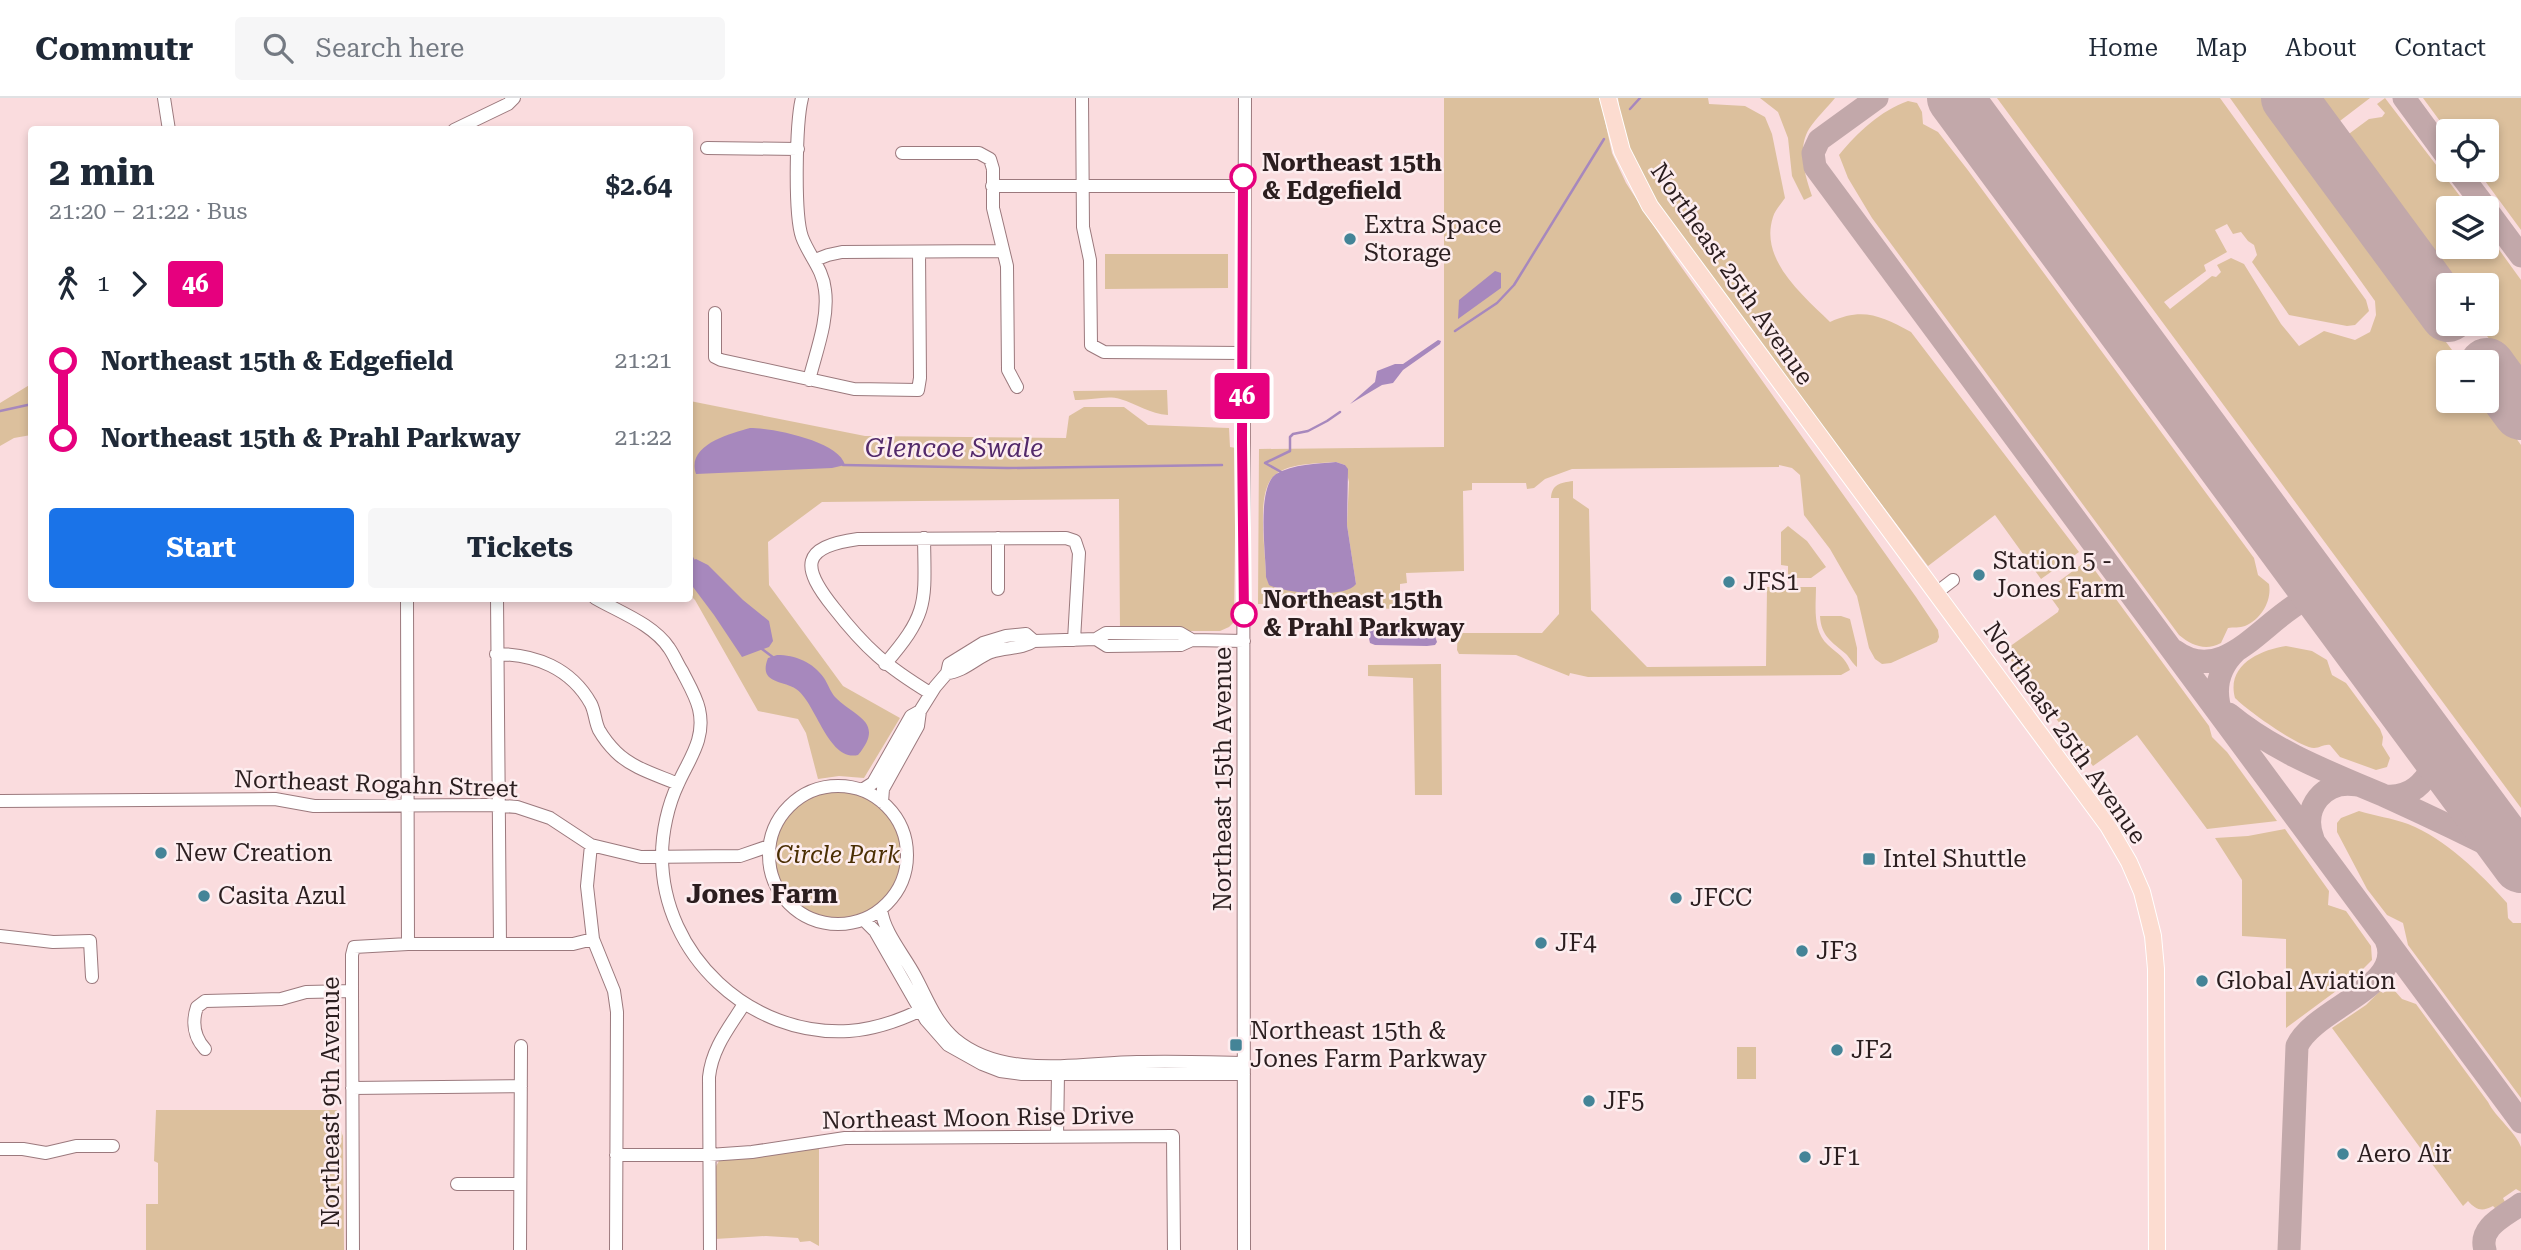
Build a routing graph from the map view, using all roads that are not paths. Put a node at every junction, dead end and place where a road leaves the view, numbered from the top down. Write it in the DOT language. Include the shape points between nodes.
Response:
graph roads {
  1 [pos="164,98"];
  2 [pos="514,98"];
  3 [pos="802,98"];
  4 [pos="1082,98"];
  5 [pos="1245,98"];
  6 [pos="1608,98"];
  7 [pos="480,124"];
  8 [pos="168,126"];
  9 [pos="707,148"];
  10 [pos="798,149"];
  11 [pos="902,153"];
  12 [pos="992,186"];
  13 [pos="1081,186"];
  14 [pos="1243,186"];
  15 [pos="1002,251"];
  16 [pos="919,252"];
  17 [pos="815,260"];
  18 [pos="715,313"];
  19 [pos="1243,353"];
  20 [pos="809,380"];
  21 [pos="1017,387"];
  22 [pos="924,538"];
  23 [pos="998,538"];
  24 [pos="1954,580"];
  25 [pos="998,589"];
  26 [pos="1936,593"];
  27 [pos="407,602"];
  28 [pos="497,602"];
  29 [pos="601,602"];
  30 [pos="1074,640"];
  31 [pos="1244,641"];
  32 [pos="496,653"];
  33 [pos="885,664"];
  34 [pos="930,693"];
  35 [pos="920,712"];
  36 [pos="599,729"];
  37 [pos="586,736"];
  38 [pos="678,784"];
  39 [pos="862,790"];
  40 [pos="0,801"];
  41 [pos="882,802"];
  42 [pos="407,806"];
  43 [pos="497,806"];
  44 [pos="591,845"];
  45 [pos="769,846"];
  46 [pos="740,856"];
  47 [pos="662,857"];
  48 [pos="770,868"];
  49 [pos="881,909"];
  50 [pos="864,920"];
  51 [pos="0,936"];
  52 [pos="593,939"];
  53 [pos="408,944"];
  54 [pos="500,944"];
  55 [pos="92,977"];
  56 [pos="352,991"];
  57 [pos="744,1004"];
  58 [pos="925,1008"];
  59 [pos="521,1046"];
  60 [pos="205,1049"];
  61 [pos="1244,1069"];
  62 [pos="1058,1074"];
  63 [pos="521,1086"];
  64 [pos="352,1088"];
  65 [pos="1057,1137"];
  66 [pos="113,1146"];
  67 [pos="0,1149"];
  68 [pos="617,1155"];
  69 [pos="709,1155"];
  70 [pos="457,1184"];
  71 [pos="520,1184"];
  72 [pos="353,1250"];
  73 [pos="520,1250"];
  74 [pos="616,1250"];
  75 [pos="710,1250"];
  76 [pos="1174,1250"];
  77 [pos="1244,1250"];
  78 [pos="2157,1250"];
  1 -- 8 [label="street"];
  2 -- 7 [label="street"];
  3 -- 10 [label="street"];
  4 -- 13 [label="street"];
  5 -- 14 [label="street, Northeast 15th Avenue"];
  6 -- 26 [label="main road, Northeast 25th Avenue" via="1622,151 1650,206"];
  9 -- 10 [label="street"];
  10 -- 17 [label="street" via="798,218"];
  11 -- 12 [label="street" via="979,153 990,159"];
  12 -- 13 [label="street"];
  12 -- 15 [label="street"];
  13 -- 14 [label="street"];
  13 -- 19 [label="street" via="1094,348 1104,352"];
  14 -- 19 [label="street, Northeast 15th Avenue"];
  15 -- 16 [label="street"];
  15 -- 21 [label="street" via="1007,266 1008,370"];
  16 -- 17 [label="street" via="842,252"];
  16 -- 20 [label="street" via="918,390 868,391"];
  17 -- 20 [label="street" via="824,283 825,310"];
  18 -- 20 [label="street" via="715,357"];
  19 -- 31 [label="street, Northeast 15th Avenue"];
  22 -- 23 [label="street"];
  22 -- 33 [label="street" via="925,595 919,617"];
  22 -- 33 [label="street" via="841,541 824,548 810,567 816,586 860,642"];
  23 -- 25 [label="street"];
  23 -- 30 [label="street" via="1075,541 1079,553"];
  24 -- 26 [label="street"];
  26 -- 78 [label="main road, Northeast 25th Avenue" via="2108,826 2142,892 2156,970"];
  27 -- 42 [label="street"];
  28 -- 32 [label="street"];
  29 -- 38 [label="street" via="660,637 691,688 699,709 699,736"];
  30 -- 31 [label="street" via="1096,639 1107,646"];
  30 -- 34 [label="street" via="1034,641 1026,634 983,643 949,664"];
  31 -- 61 [label="street, Northeast 15th Avenue"];
  32 -- 36 [label="street" via="537,659 555,667 592,705"];
  32 -- 43 [label="street"];
  33 -- 34 [label="street"];
  34 -- 35 [label="street"];
  35 -- 39 [label="street" via="911,716 873,783"];
  35 -- 41 [label="street" via="918,726 883,789"];
  36 -- 37 [label="street"];
  36 -- 38 [label="street" via="627,760"];
  38 -- 47 [label="street" via="666,821"];
  39 -- 41 [label="street"];
  39 -- 45 [label="street" via="831,787 802,796 780,817"];
  40 -- 42 [label="street, Northeast Rogahn Street" via="275,799 314,806"];
  41 -- 49 [label="street" via="902,828 907,860 897,891"];
  42 -- 43 [label="street, Northeast Rogahn Street"];
  42 -- 53 [label="street"];
  43 -- 44 [label="street, Northeast Rogahn Street" via="537,813"];
  43 -- 54 [label="street"];
  44 -- 47 [label="street, Northeast Rogahn Street"];
  44 -- 52 [label="street" via="587,886"];
  45 -- 46 [label="street, Northeast Rogahn Street"];
  45 -- 48 [label="street"];
  46 -- 47 [label="street, Northeast Rogahn Street"];
  46 -- 48 [label="street, Northeast Rogahn Street"];
  47 -- 57 [label="street" via="668,900 682,937 709,975"];
  48 -- 50 [label="street" via="783,897 808,918 840,925"];
  49 -- 50 [label="street"];
  49 -- 58 [label="street" via="885,925 916,978"];
  50 -- 58 [label="street"];
  51 -- 55 [label="street" via="90,941"];
  52 -- 54 [label="street" via="573,944"];
  52 -- 68 [label="street" via="614,991 617,1012"];
  53 -- 54 [label="street"];
  53 -- 56 [label="street, Northeast 9th Avenue" via="355,947"];
  56 -- 60 [label="street" via="205,1001 197,1007 195,1018 197,1038"];
  56 -- 64 [label="street, Northeast 9th Avenue"];
  57 -- 58 [label="street" via="787,1024 829,1030 864,1029"];
  57 -- 69 [label="street" via="711,1061"];
  58 -- 61 [label="street" via="966,1047 1013,1063 1091,1066 1132,1062"];
  58 -- 62 [label="street" via="933,1029 972,1060 1000,1071"];
  59 -- 63 [label="street"];
  61 -- 62 [label="street"];
  61 -- 77 [label="street, Northeast 15th Avenue"];
  62 -- 65 [label="street"];
  63 -- 64 [label="street"];
  63 -- 71 [label="street"];
  64 -- 72 [label="street, Northeast 9th Avenue"];
  65 -- 69 [label="street, Northeast Moon Rise Drive" via="845,1138"];
  65 -- 76 [label="street, Northeast Moon Rise Drive" via="1173,1136"];
  66 -- 67 [label="street" via="76,1146 46,1153"];
  68 -- 69 [label="street, Northeast Moon Rise Drive"];
  68 -- 74 [label="street"];
  69 -- 75 [label="street"];
  70 -- 71 [label="street"];
  71 -- 73 [label="street"];
}
